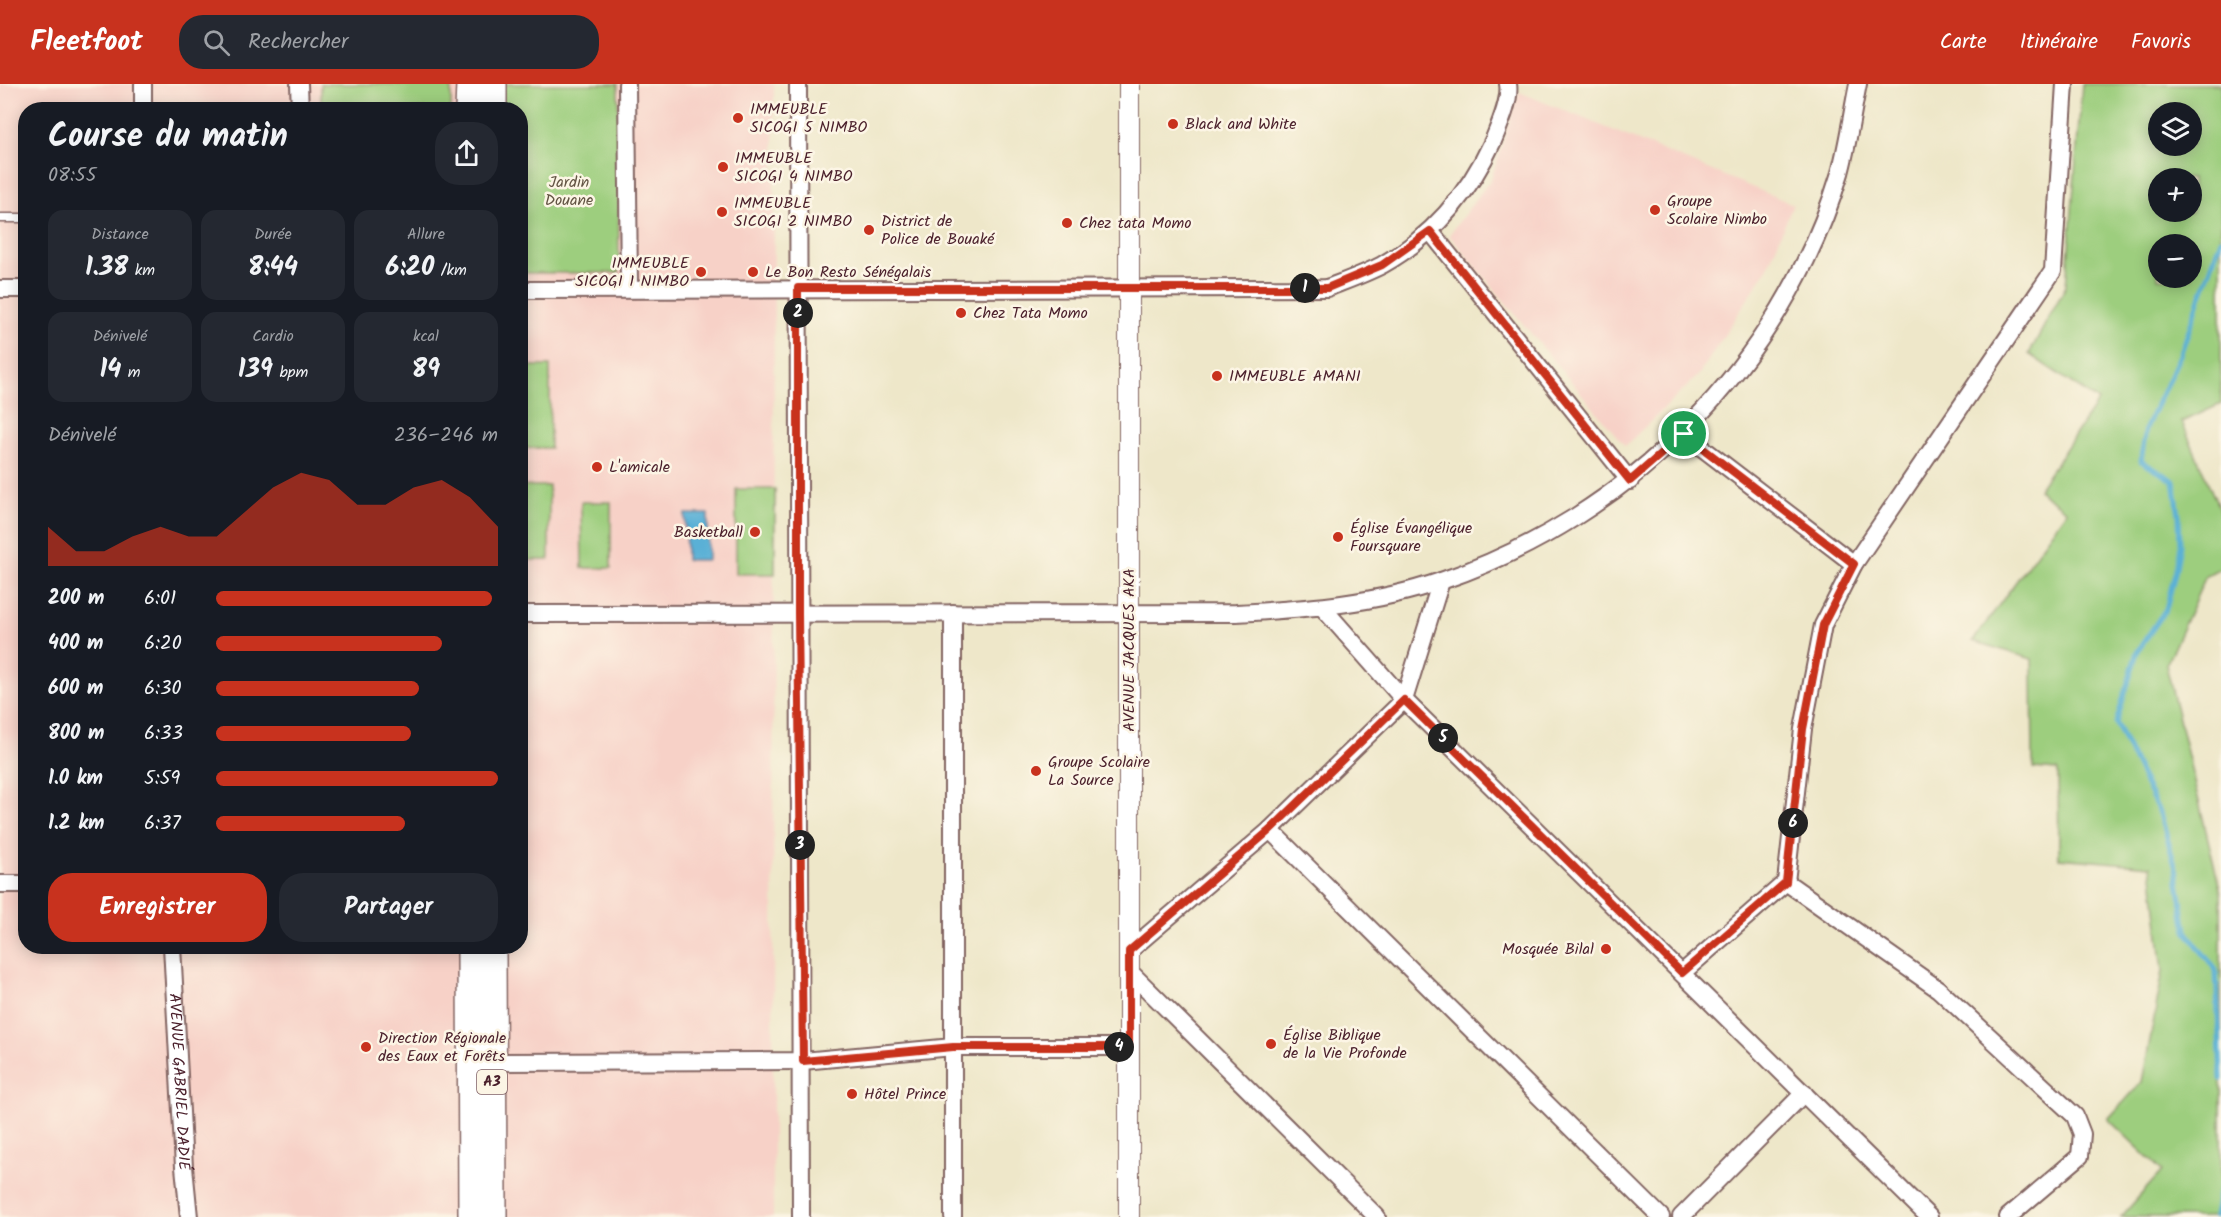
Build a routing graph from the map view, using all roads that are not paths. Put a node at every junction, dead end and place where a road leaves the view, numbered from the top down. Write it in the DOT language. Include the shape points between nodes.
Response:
graph roads {
  1 [pos="143,84"];
  2 [pos="299,84"];
  3 [pos="470,84"];
  4 [pos="493,84"];
  5 [pos="627,84"];
  6 [pos="798,84"];
  7 [pos="1129,84"];
  8 [pos="1508,84"];
  9 [pos="1858,84"];
  10 [pos="2065,84"];
  11 [pos="143,102"];
  12 [pos="300,102"];
  13 [pos="469,102"];
  14 [pos="493,102"];
  15 [pos="0,218"];
  16 [pos="18,218"];
  17 [pos="1430,231"];
  18 [pos="629,288"];
  19 [pos="798,288"];
  20 [pos="1129,288"];
  21 [pos="0,289"];
  22 [pos="18,289"];
  23 [pos="528,291"];
  24 [pos="1684,434"];
  25 [pos="1630,481"];
  26 [pos="1854,564"];
  27 [pos="1441,581"];
  28 [pos="1323,608"];
  29 [pos="798,613"];
  30 [pos="953,613"];
  31 [pos="1129,613"];
  32 [pos="528,614"];
  33 [pos="1404,700"];
  34 [pos="1270,830"];
  35 [pos="1786,882"];
  36 [pos="0,884"];
  37 [pos="18,884"];
  38 [pos="1129,951"];
  39 [pos="172,954"];
  40 [pos="471,954"];
  41 [pos="492,954"];
  42 [pos="1129,971"];
  43 [pos="1682,973"];
  44 [pos="953,1047"];
  45 [pos="1129,1047"];
  46 [pos="803,1061"];
  47 [pos="492,1062"];
  48 [pos="1804,1093"];
  49 [pos="189,1217"];
  50 [pos="472,1217"];
  51 [pos="493,1217"];
  52 [pos="801,1217"];
  53 [pos="953,1217"];
  54 [pos="1129,1217"];
  55 [pos="1377,1217"];
  56 [pos="1661,1217"];
  57 [pos="1680,1217"];
  58 [pos="1929,1217"];
  59 [pos="2008,1217"];
  1 -- 11 [label="street"];
  2 -- 12 [label="street"];
  3 -- 13 [label="highway"];
  4 -- 14 [label="highway"];
  5 -- 18 [label="street"];
  6 -- 19 [label="street"];
  7 -- 20 [label="street, AVENUE JACQUES AKA"];
  8 -- 17 [label="street" via="1498,129 1481,166 1458,201"];
  9 -- 24 [label="street" via="1840,172 1803,268 1750,356"];
  10 -- 26 [label="street" via="2053,271"];
  15 -- 16 [label="lane"];
  17 -- 20 [label="street" via="1382,265 1327,288"];
  17 -- 25 [label="street"];
  18 -- 19 [label="street"];
  18 -- 23 [label="street"];
  19 -- 20 [label="street"];
  19 -- 29 [label="street"];
  20 -- 31 [label="street, AVENUE JACQUES AKA"];
  21 -- 22 [label="street"];
  24 -- 25 [label="street"];
  24 -- 26 [label="street"];
  25 -- 27 [label="street" via="1540,539"];
  26 -- 35 [label="street" via="1823,625 1803,729"];
  27 -- 28 [label="street"];
  27 -- 33 [label="street"];
  28 -- 31 [label="street"];
  28 -- 33 [label="street"];
  29 -- 30 [label="street"];
  29 -- 32 [label="street"];
  29 -- 46 [label="street"];
  30 -- 31 [label="street"];
  30 -- 44 [label="street"];
  31 -- 38 [label="street, AVENUE JACQUES AKA"];
  33 -- 34 [label="street"];
  33 -- 43 [label="street"];
  34 -- 38 [label="street"];
  34 -- 56 [label="street"];
  35 -- 43 [label="street"];
  35 -- 59 [label="street" via="1938,990 2075,1116 2082,1134 2080,1156"];
  36 -- 37 [label="street"];
  38 -- 42 [label="street, AVENUE JACQUES AKA"];
  39 -- 49 [label="street, AVENUE GABRIEL DADIÉ"];
  40 -- 50 [label="highway, A3"];
  41 -- 47 [label="highway, A3"];
  42 -- 45 [label="street, AVENUE JACQUES AKA"];
  42 -- 55 [label="street"];
  43 -- 48 [label="street"];
  44 -- 45 [label="street"];
  44 -- 46 [label="street"];
  44 -- 53 [label="street"];
  45 -- 54 [label="street, AVENUE JACQUES AKA"];
  46 -- 47 [label="street"];
  46 -- 52 [label="street"];
  47 -- 51 [label="highway, A3"];
  48 -- 57 [label="street"];
  48 -- 58 [label="street"];
}
